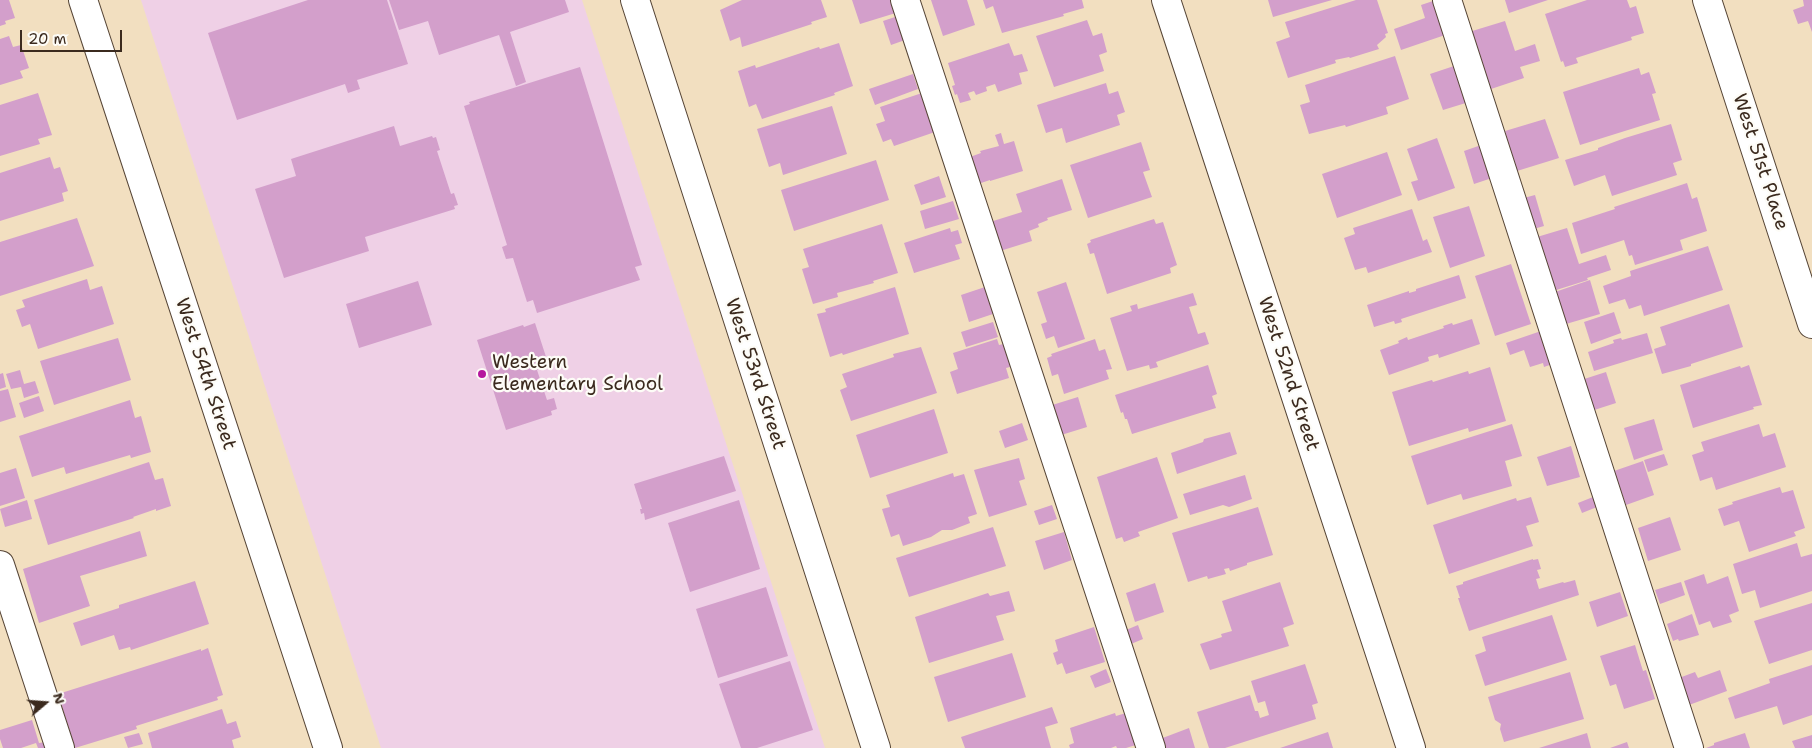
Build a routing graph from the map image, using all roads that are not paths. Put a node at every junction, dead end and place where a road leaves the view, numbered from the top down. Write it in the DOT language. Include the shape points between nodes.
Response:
graph roads {
  1 [pos="83,0"];
  2 [pos="635,0"];
  3 [pos="905,0"];
  4 [pos="1166,0"];
  5 [pos="1447,0"];
  6 [pos="1707,0"];
  7 [pos="1812,324"];
  8 [pos="0,565"];
  9 [pos="60,748"];
  10 [pos="328,748"];
  11 [pos="876,748"];
  12 [pos="1150,748"];
  13 [pos="1411,748"];
  14 [pos="1688,748"];
  1 -- 10 [label="street, West 54th Street"];
  2 -- 11 [label="street, West 53rd Street"];
  3 -- 12 [label="street"];
  4 -- 13 [label="street, West 52nd Street"];
  5 -- 14 [label="street"];
  6 -- 7 [label="street, West 51st Place"];
  8 -- 9 [label="street"];
}
